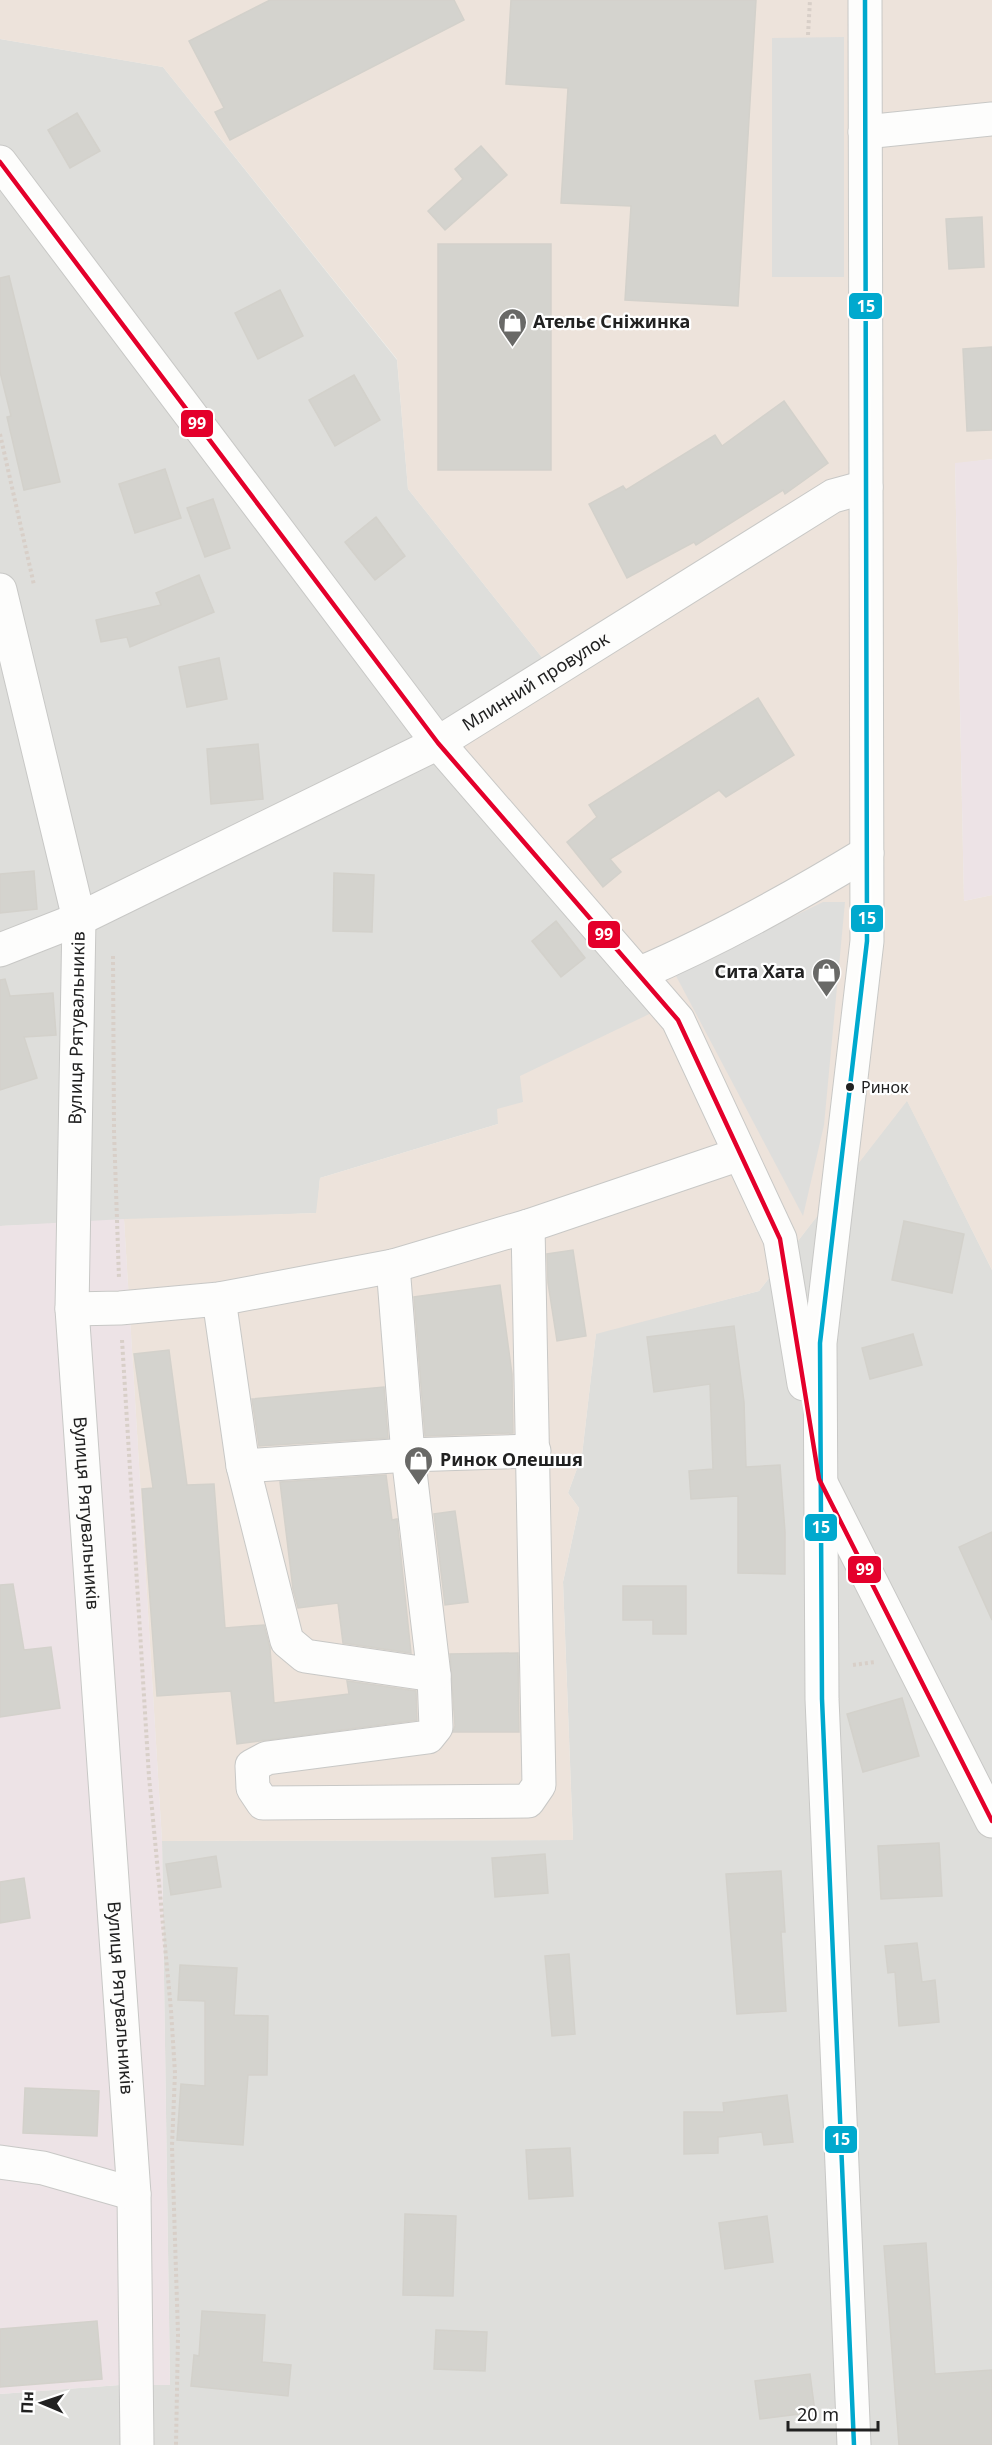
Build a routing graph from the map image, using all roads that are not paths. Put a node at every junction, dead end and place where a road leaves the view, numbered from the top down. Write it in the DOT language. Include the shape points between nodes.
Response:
graph roads {
  1 [pos="865,0"];
  2 [pos="992,119"];
  3 [pos="865,132"];
  4 [pos="0,162"];
  5 [pos="866,487"];
  6 [pos="0,590"];
  7 [pos="438,743"];
  8 [pos="867,853"];
  9 [pos="93,912"];
  10 [pos="0,950"];
  11 [pos="638,974"];
  12 [pos="740,1154"];
  13 [pos="528,1226"];
  14 [pos="393,1266"];
  15 [pos="219,1299"];
  16 [pos="72,1309"];
  17 [pos="534,1451"];
  18 [pos="408,1455"];
  19 [pos="243,1466"];
  20 [pos="819,1479"];
  21 [pos="434,1675"];
  22 [pos="992,1821"];
  23 [pos="0,2162"];
  24 [pos="134,2194"];
  25 [pos="137,2445"];
  26 [pos="854,2445"];
  1 -- 3 [label="street" via="854,60"];
  2 -- 3 [label="street"];
  3 -- 5 [label="street"];
  4 -- 7 [label="street"];
  5 -- 7 [label="street, Млинний провулок" via="833,496"];
  5 -- 8 [label="street"];
  6 -- 9 [label="street, Вулиця Рятувальників"];
  7 -- 9 [label="street, Млинний провулок"];
  7 -- 11 [label="street"];
  8 -- 11 [label="street" via="783,904"];
  8 -- 20 [label="street" via="854,939 820,1343"];
  9 -- 10 [label="street, Млинний провулок"];
  9 -- 16 [label="street, Вулиця Рятувальників"];
  11 -- 12 [label="street" via="678,1020"];
  12 -- 13 [label="street"];
  12 -- 20 [label="street" via="780,1239"];
  13 -- 14 [label="street"];
  13 -- 17 [label="street"];
  14 -- 15 [label="street"];
  14 -- 18 [label="street"];
  15 -- 16 [label="street"];
  15 -- 19 [label="street"];
  16 -- 24 [label="street, Вулиця Рятувальників"];
  17 -- 18 [label="street"];
  17 -- 21 [label="street" via="539,1785 528,1801 262,1803 253,1788 252,1766 267,1758 428,1737 436,1728"];
  18 -- 19 [label="street"];
  18 -- 21 [label="street"];
  19 -- 21 [label="street" via="287,1641 305,1656"];
  20 -- 22 [label="street"];
  20 -- 26 [label="street" via="822,1699"];
  23 -- 24 [label="street" via="43,2168"];
  24 -- 25 [label="street, Вулиця Рятувальників"];
}
